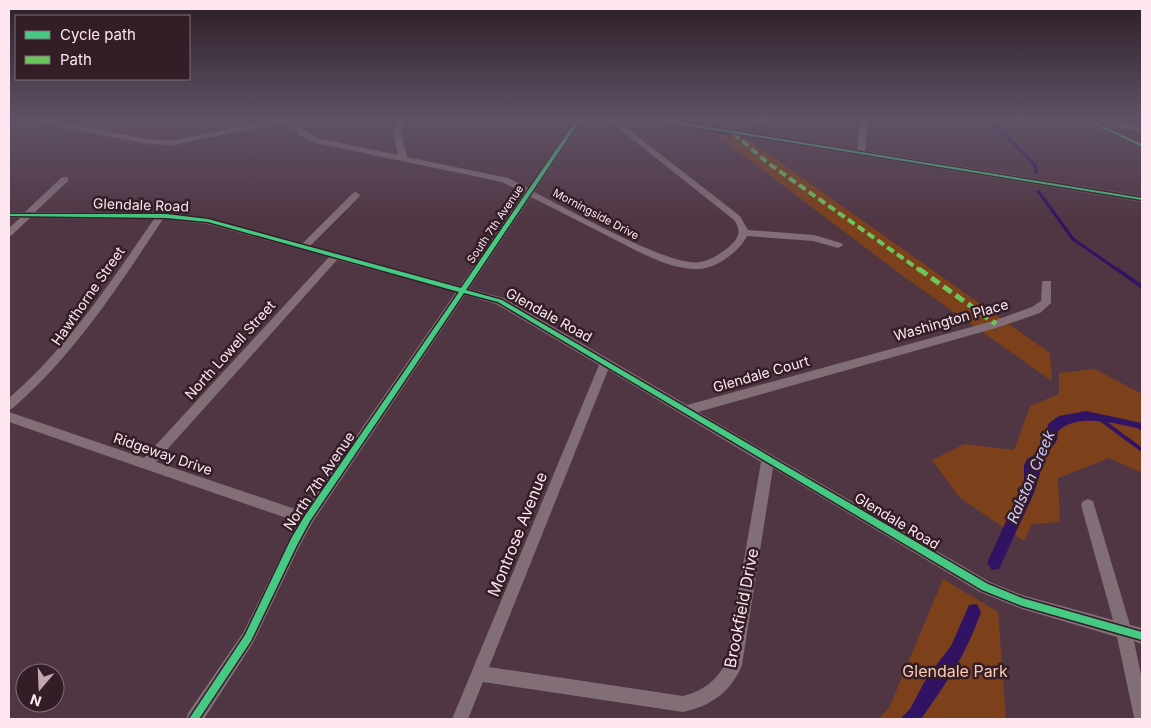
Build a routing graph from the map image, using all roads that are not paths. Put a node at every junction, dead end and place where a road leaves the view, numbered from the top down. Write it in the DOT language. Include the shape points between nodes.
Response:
graph roads {
  1 [pos="378,153"];
  2 [pos="402,153"];
  3 [pos="555,153"];
  4 [pos="654,153"];
  5 [pos="867,153"];
  6 [pos="403,158"];
  7 [pos="65,179"];
  8 [pos="529,191"];
  9 [pos="356,194"];
  10 [pos="1142,199"];
  11 [pos="9,215"];
  12 [pos="29,216"];
  13 [pos="160,216"];
  14 [pos="9,233"];
  15 [pos="744,233"];
  16 [pos="838,245"];
  17 [pos="304,247"];
  18 [pos="336,256"];
  19 [pos="1047,283"];
  20 [pos="463,290"];
  21 [pos="606,362"];
  22 [pos="844,367"];
  23 [pos="9,405"];
  24 [pos="687,410"];
  25 [pos="9,417"];
  26 [pos="768,458"];
  27 [pos="146,464"];
  28 [pos="1088,505"];
  29 [pos="308,520"];
  30 [pos="1124,631"];
  31 [pos="1142,636"];
  32 [pos="478,674"];
  33 [pos="1142,717"];
  34 [pos="194,719"];
  35 [pos="460,719"];
  1 -- 6 [label="street, Morningside Drive"];
  2 -- 6 [label="street"];
  3 -- 8 [label="street, South 7th Avenue"];
  4 -- 15 [label="street" via="737,218"];
  5 -- 10 [label="street"];
  6 -- 8 [label="street, Morningside Drive" via="490,175"];
  7 -- 12 [label="street"];
  8 -- 15 [label="street, Morningside Drive" via="656,257 684,264 699,266 721,258 739,243"];
  8 -- 20 [label="street, South 7th Avenue"];
  9 -- 17 [label="street"];
  11 -- 12 [label="street, Glendale Road"];
  12 -- 13 [label="street, Glendale Road"];
  12 -- 14 [label="street"];
  13 -- 17 [label="street, Glendale Road" via="208,221"];
  13 -- 23 [label="street, Hawthorne Street" via="78,336 45,373"];
  15 -- 16 [label="street" via="814,238"];
  17 -- 18 [label="street, Glendale Road"];
  18 -- 20 [label="street, Glendale Road"];
  18 -- 27 [label="street, North Lowell Street"];
  19 -- 22 [label="street, Washington Place" via="1046,303 1036,310"];
  20 -- 21 [label="street, Glendale Road" via="517,309"];
  20 -- 29 [label="street, North 7th Avenue"];
  21 -- 24 [label="street, Glendale Road"];
  21 -- 32 [label="street, Montrose Avenue"];
  22 -- 24 [label="street, Glendale Court"];
  24 -- 26 [label="street, Glendale Road"];
  25 -- 27 [label="street, Ridgeway Drive"];
  26 -- 30 [label="street, Glendale Road" via="985,587 1022,602"];
  26 -- 32 [label="street, Brookfield Drive" via="734,665 715,693 700,701 683,704"];
  27 -- 29 [label="street, Ridgeway Drive"];
  28 -- 30 [label="street"];
  29 -- 34 [label="street, North 7th Avenue" via="294,542 248,638"];
  30 -- 31 [label="street, Glendale Road"];
  30 -- 33 [label="street"];
  32 -- 35 [label="street, Montrose Avenue"];
}
